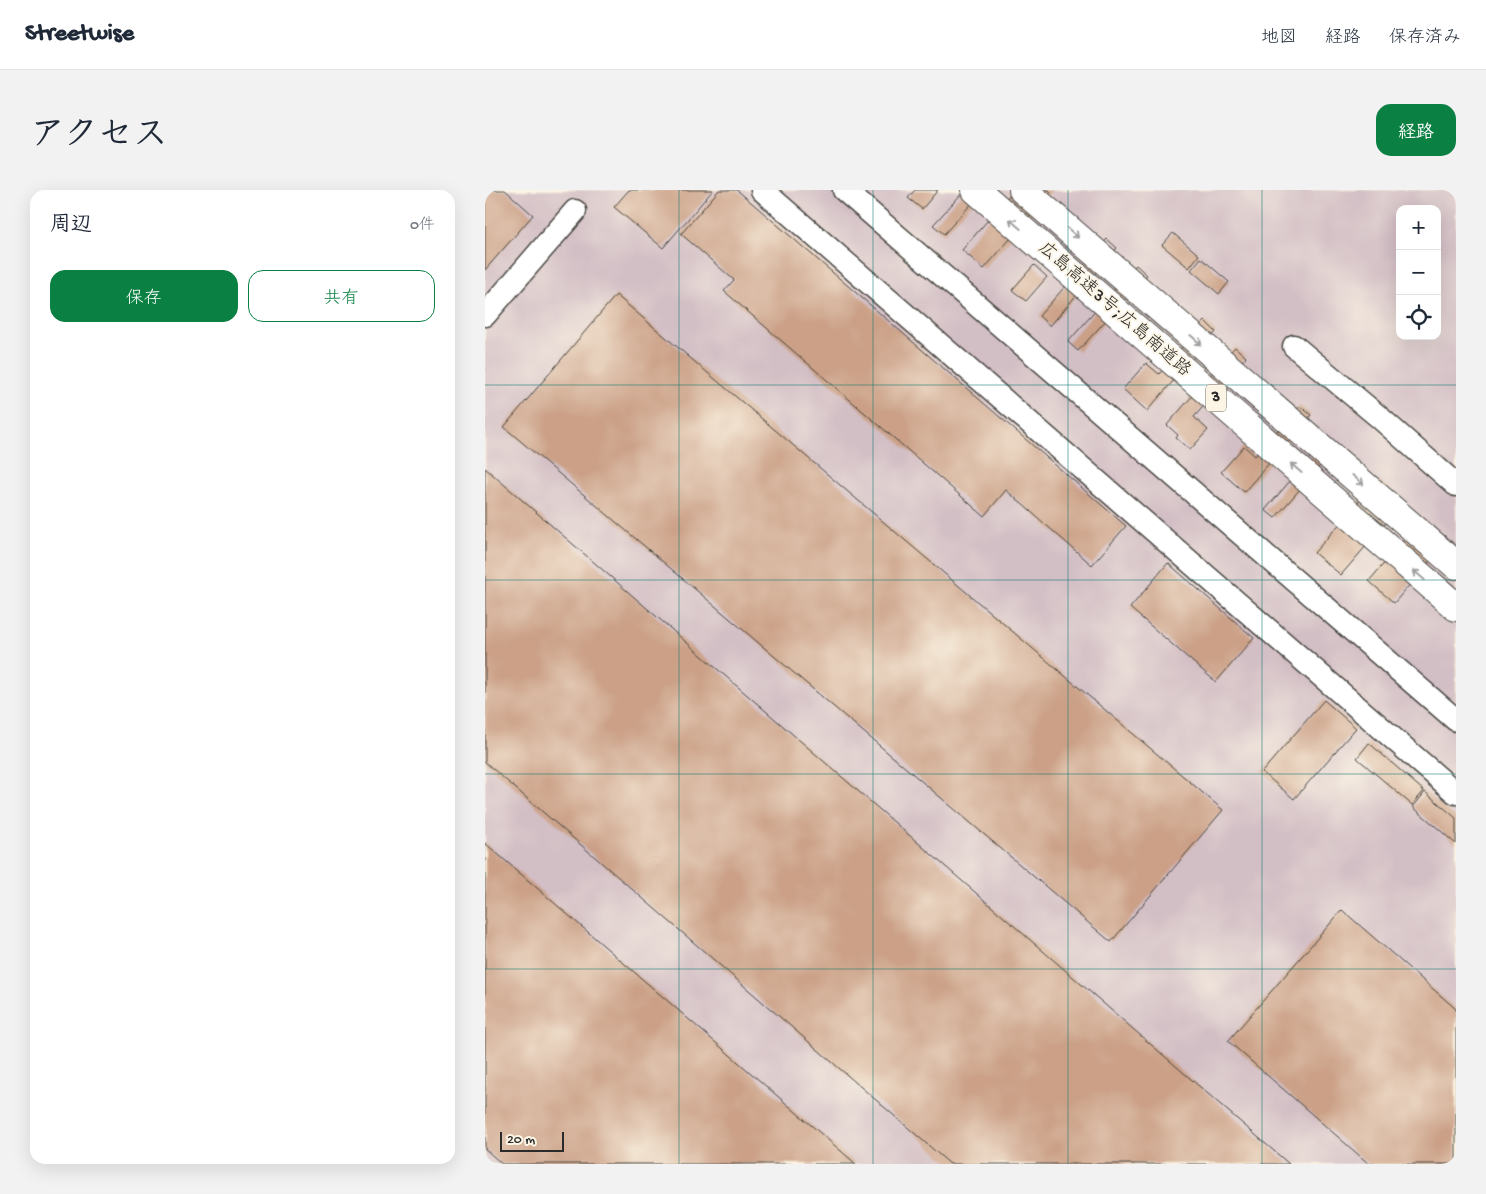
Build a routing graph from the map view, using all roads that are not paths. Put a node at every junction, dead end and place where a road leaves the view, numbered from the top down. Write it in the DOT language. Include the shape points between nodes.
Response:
graph roads {
  1 [pos="762,190"];
  2 [pos="844,190"];
  3 [pos="975,190"];
  4 [pos="1023,190"];
  5 [pos="575,211"];
  6 [pos="485,315"];
  7 [pos="1294,346"];
  8 [pos="1456,485"];
  9 [pos="1456,565"];
  10 [pos="1456,607"];
  11 [pos="1456,720"];
  12 [pos="1456,793"];
  1 -- 12 [label="lane"];
  2 -- 11 [label="lane"];
  10 -- 3 [label="highway, 広島高速3号;広島南道路 / 3, one-way"];
  4 -- 9 [label="highway, 広島高速3号;広島南道路 / 3, one-way"];
  5 -- 6 [label="lane"];
  7 -- 8 [label="lane"];
}
